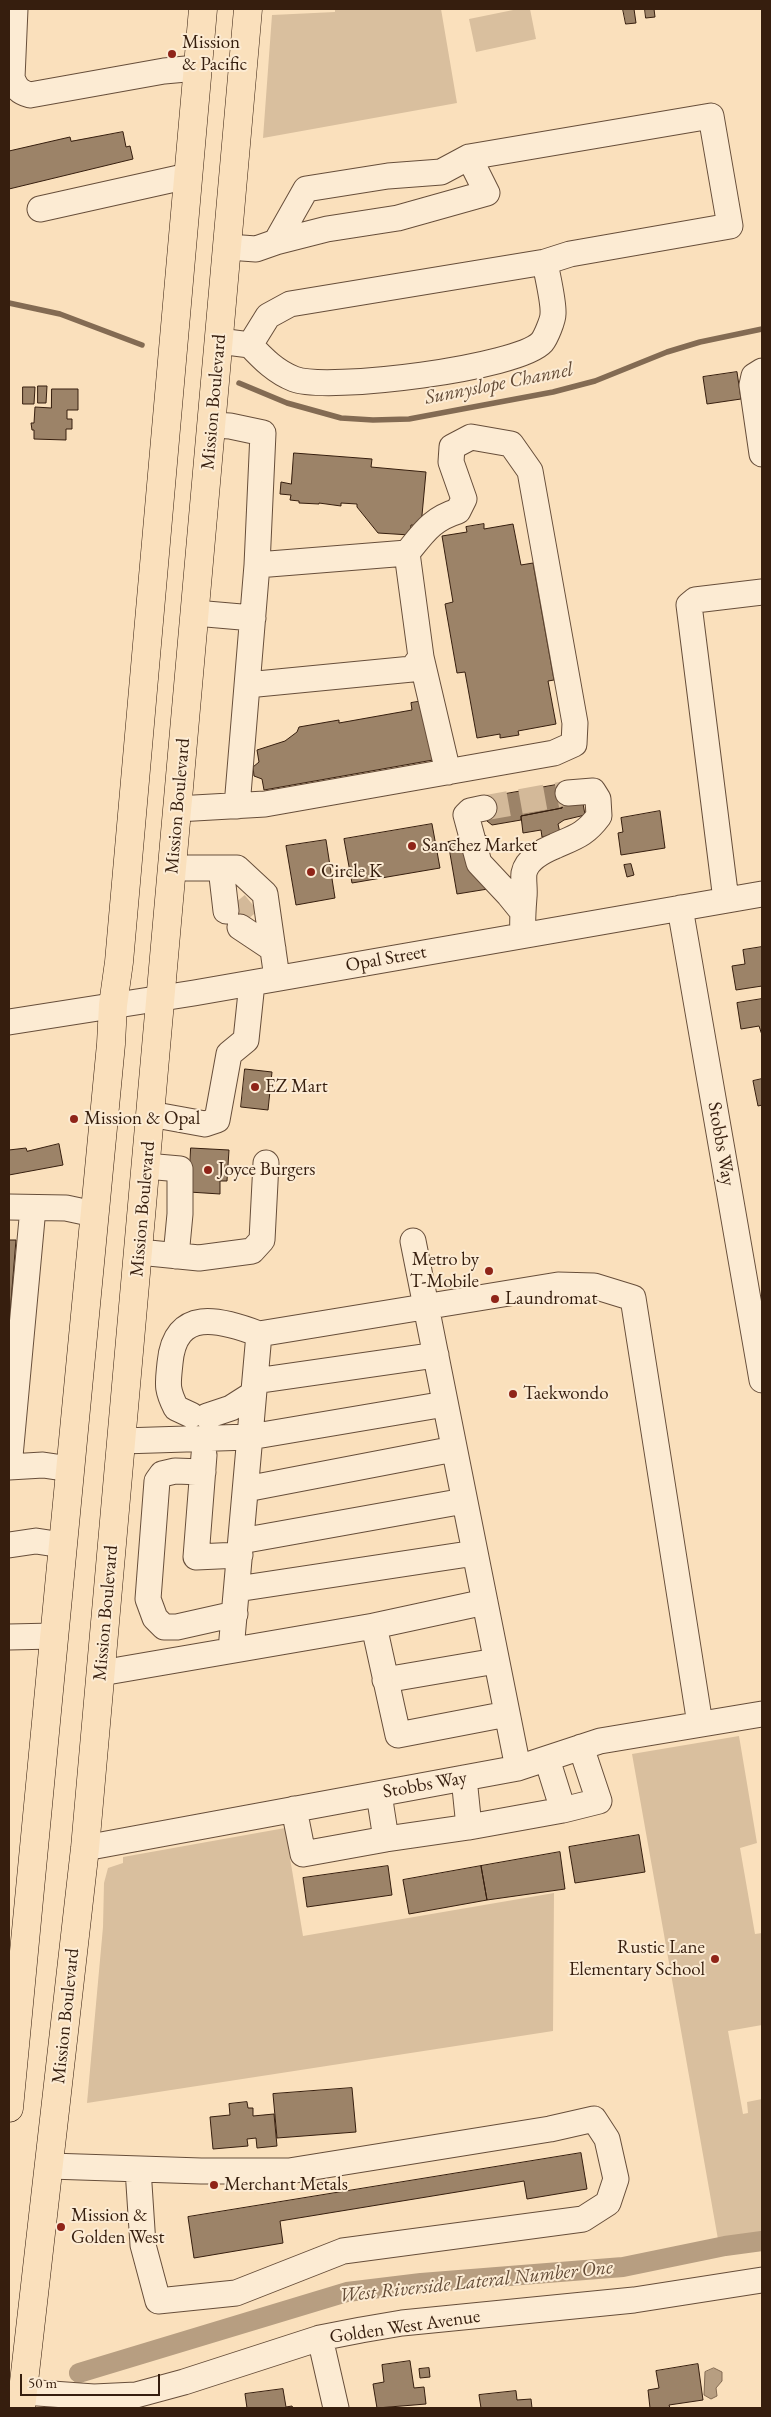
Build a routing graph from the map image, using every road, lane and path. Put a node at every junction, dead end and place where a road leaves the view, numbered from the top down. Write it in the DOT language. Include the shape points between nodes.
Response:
graph roads {
  1 [pos="15,9"];
  2 [pos="203,9"];
  3 [pos="248,9"];
  4 [pos="197,68"];
  5 [pos="469,157"];
  6 [pos="188,176"];
  7 [pos="40,209"];
  8 [pos="276,242"];
  9 [pos="228,247"];
  10 [pos="545,262"];
  11 [pos="219,341"];
  12 [pos="250,345"];
  13 [pos="762,372"];
  14 [pos="212,425"];
  15 [pos="762,454"];
  16 [pos="407,552"];
  17 [pos="258,566"];
  18 [pos="762,592"];
  19 [pos="195,613"];
  20 [pos="253,618"];
  21 [pos="421,657"];
  22 [pos="248,685"];
  23 [pos="448,772"];
  24 [pos="568,793"];
  25 [pos="237,806"];
  26 [pos="484,808"];
  27 [pos="177,810"];
  28 [pos="172,868"];
  29 [pos="221,868"];
  30 [pos="762,894"];
  31 [pos="726,900"];
  32 [pos="680,908"];
  33 [pos="522,923"];
  34 [pos="273,949"];
  35 [pos="277,978"];
  36 [pos="252,982"];
  37 [pos="161,998"];
  38 [pos="112,1006"];
  39 [pos="9,1022"];
  40 [pos="150,1114"];
  41 [pos="266,1163"];
  42 [pos="146,1166"];
  43 [pos="21,1208"];
  44 [pos="94,1214"];
  45 [pos="413,1241"];
  46 [pos="139,1252"];
  47 [pos="176,1256"];
  48 [pos="426,1308"];
  49 [pos="258,1334"];
  50 [pos="436,1355"];
  51 [pos="762,1380"];
  52 [pos="254,1388"];
  53 [pos="446,1404"];
  54 [pos="201,1423"];
  55 [pos="250,1437"];
  56 [pos="122,1440"];
  57 [pos="454,1449"];
  58 [pos="9,1467"];
  59 [pos="70,1469"];
  60 [pos="203,1472"];
  61 [pos="246,1489"];
  62 [pos="464,1501"];
  63 [pos="9,1545"];
  64 [pos="62,1545"];
  65 [pos="241,1548"];
  66 [pos="475,1553"];
  67 [pos="237,1589"];
  68 [pos="484,1602"];
  69 [pos="235,1614"];
  70 [pos="374,1626"];
  71 [pos="54,1636"];
  72 [pos="9,1637"];
  73 [pos="231,1650"];
  74 [pos="496,1661"];
  75 [pos="101,1673"];
  76 [pos="384,1680"];
  77 [pos="507,1714"];
  78 [pos="762,1714"];
  79 [pos="700,1724"];
  80 [pos="581,1747"];
  81 [pos="547,1759"];
  82 [pos="518,1768"];
  83 [pos="464,1778"];
  84 [pos="379,1794"];
  85 [pos="294,1809"];
  86 [pos="562,1810"];
  87 [pos="469,1827"];
  88 [pos="386,1840"];
  89 [pos="85,1848"];
  90 [pos="9,2108"];
  91 [pos="50,2166"];
  92 [pos="138,2169"];
  93 [pos="762,2280"];
  94 [pos="320,2338"];
  95 [pos="18,2397"];
  96 [pos="336,2408"];
  1 -- 4 [label="street" via="12,78 21,92 30,94"];
  2 -- 4 [label="main road"];
  3 -- 9 [label="main road, Mission Boulevard"];
  4 -- 6 [label="main road"];
  5 -- 8 [label="street" via="442,172 388,176 306,189"];
  5 -- 8 [label="street" via="487,193 398,218 327,228"];
  5 -- 10 [label="street" via="711,116 730,226 570,254"];
  6 -- 7 [label="street"];
  6 -- 38 [label="main road" via="119,962"];
  8 -- 9 [label="street" via="256,249"];
  9 -- 11 [label="main road, Mission Boulevard"];
  10 -- 12 [label="street" via="290,304 268,316"];
  10 -- 12 [label="street" via="553,314 541,342 494,362 363,383 325,384 295,380 267,363"];
  11 -- 12 [label="street"];
  11 -- 14 [label="main road, Mission Boulevard"];
  13 -- 15 [label="street" via="754,376 752,385"];
  14 -- 17 [label="street" via="263,433"];
  14 -- 19 [label="main road, Mission Boulevard"];
  16 -- 17 [label="street"];
  16 -- 21 [label="street"];
  16 -- 23 [label="street" via="430,524 458,511 464,499 451,462 452,447 471,437 511,444 530,471 574,722 574,744 554,753"];
  17 -- 20 [label="street"];
  18 -- 31 [label="street" via="695,600 689,605"];
  19 -- 20 [label="street"];
  19 -- 27 [label="main road, Mission Boulevard"];
  20 -- 22 [label="street"];
  21 -- 22 [label="street" via="412,669"];
  21 -- 23 [label="street"];
  22 -- 25 [label="street"];
  23 -- 25 [label="street"];
  24 -- 33 [label="street" via="593,791 598,799 599,816 576,839 534,856 524,872"];
  25 -- 27 [label="street"];
  26 -- 33 [label="street" via="466,815 478,863 509,895"];
  27 -- 28 [label="main road, Mission Boulevard"];
  28 -- 29 [label="street"];
  28 -- 37 [label="main road, Mission Boulevard"];
  29 -- 34 [label="street" via="237,915"];
  29 -- 34 [label="street" via="238,868 265,894"];
  30 -- 31 [label="street, Opal Street"];
  31 -- 32 [label="street, Opal Street"];
  32 -- 33 [label="street, Opal Street"];
  32 -- 51 [label="street, Stobbs Way"];
  33 -- 35 [label="street, Opal Street"];
  34 -- 35 [label="street"];
  35 -- 36 [label="street, Opal Street"];
  36 -- 37 [label="street, Opal Street"];
  36 -- 40 [label="street" via="246,1040 229,1054 217,1120 205,1124"];
  37 -- 38 [label="street, Opal Street"];
  37 -- 40 [label="main road, Mission Boulevard"];
  38 -- 39 [label="street, Opal Street"];
  38 -- 44 [label="main road"];
  40 -- 42 [label="main road, Mission Boulevard"];
  41 -- 47 [label="street" via="262,1240 252,1251 199,1258"];
  42 -- 46 [label="main road, Mission Boulevard"];
  42 -- 47 [label="street" via="180,1169"];
  43 -- 44 [label="street" via="66,1208"];
  43 -- 58 [label="street"];
  44 -- 59 [label="main road"];
  45 -- 48 [label="street"];
  46 -- 47 [label="street"];
  46 -- 56 [label="main road, Mission Boulevard"];
  48 -- 49 [label="street"];
  48 -- 50 [label="street"];
  48 -- 79 [label="street" via="558,1285 594,1286 633,1298"];
  49 -- 52 [label="street"];
  49 -- 54 [label="street" via="229,1323 194,1323 178,1332 171,1349 168,1390 176,1408"];
  50 -- 52 [label="street"];
  50 -- 53 [label="street"];
  52 -- 54 [label="street" via="231,1408"];
  52 -- 55 [label="street"];
  53 -- 55 [label="street"];
  53 -- 57 [label="street"];
  54 -- 55 [label="street"];
  54 -- 56 [label="street"];
  54 -- 60 [label="street"];
  55 -- 61 [label="street"];
  56 -- 75 [label="main road, Mission Boulevard"];
  57 -- 61 [label="street"];
  57 -- 62 [label="street"];
  58 -- 59 [label="street" via="43,1465"];
  59 -- 64 [label="main road"];
  60 -- 65 [label="street" via="196,1557"];
  60 -- 69 [label="street" via="175,1471 162,1474 158,1481 148,1599 155,1618 164,1627"];
  61 -- 65 [label="street"];
  62 -- 65 [label="street"];
  62 -- 66 [label="street"];
  63 -- 64 [label="street" via="36,1542"];
  64 -- 71 [label="main road"];
  65 -- 67 [label="street"];
  66 -- 67 [label="street"];
  66 -- 68 [label="street"];
  67 -- 69 [label="street"];
  68 -- 70 [label="street"];
  68 -- 74 [label="street"];
  69 -- 73 [label="street"];
  70 -- 73 [label="street"];
  70 -- 76 [label="street"];
  71 -- 72 [label="street"];
  71 -- 90 [label="main road"];
  73 -- 75 [label="street"];
  74 -- 76 [label="street"];
  74 -- 77 [label="street"];
  75 -- 89 [label="main road, Mission Boulevard"];
  76 -- 77 [label="street" via="398,1735"];
  77 -- 82 [label="street"];
  78 -- 79 [label="street, Stobbs Way"];
  79 -- 80 [label="street, Stobbs Way"];
  80 -- 81 [label="street, Stobbs Way"];
  80 -- 86 [label="street" via="599,1801"];
  81 -- 82 [label="street, Stobbs Way"];
  81 -- 86 [label="street"];
  82 -- 83 [label="street, Stobbs Way"];
  83 -- 84 [label="street, Stobbs Way"];
  83 -- 87 [label="street"];
  84 -- 85 [label="street, Stobbs Way"];
  84 -- 88 [label="street"];
  85 -- 88 [label="street" via="303,1854"];
  85 -- 89 [label="street, Stobbs Way"];
  86 -- 87 [label="street"];
  87 -- 88 [label="street"];
  89 -- 91 [label="main road, Mission Boulevard"];
  91 -- 92 [label="street"];
  91 -- 95 [label="main road, Mission Boulevard"];
  92 -- 92 [label="street" via="289,2171 594,2119 607,2139 616,2179 608,2203 583,2219 343,2251 236,2293 158,2302 143,2246"];
  93 -- 94 [label="street, Golden West Avenue" via="634,2300 402,2323"];
  94 -- 95 [label="street, Golden West Avenue" via="136,2395"];
  94 -- 96 [label="street"];
}
